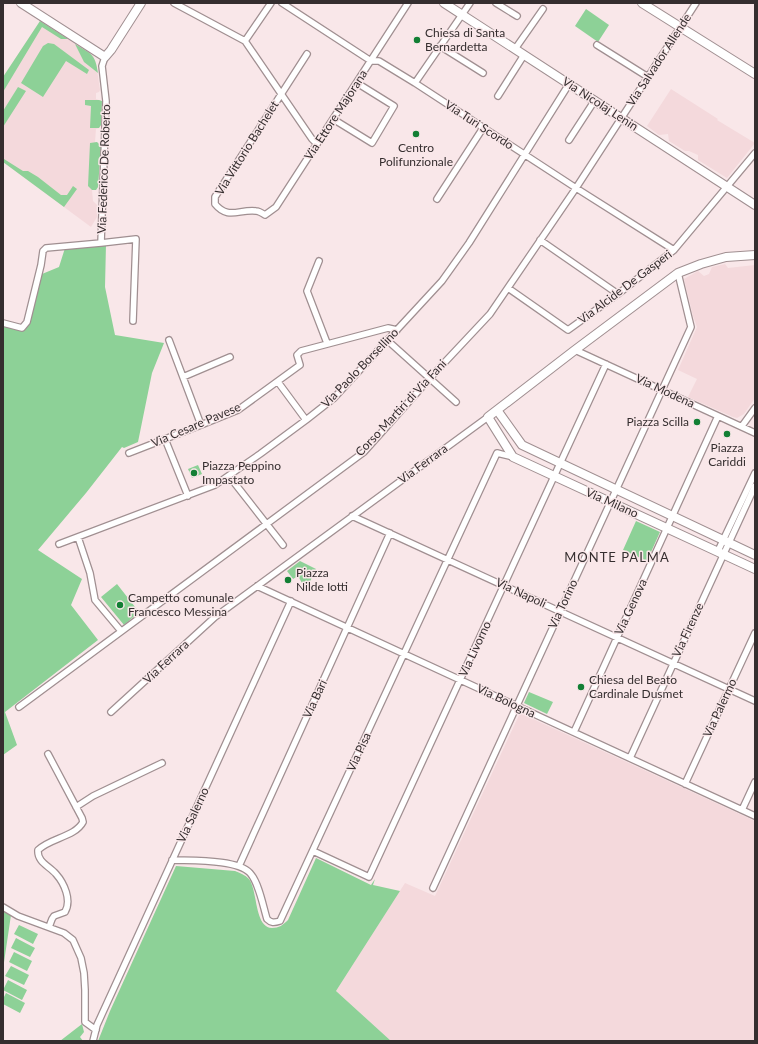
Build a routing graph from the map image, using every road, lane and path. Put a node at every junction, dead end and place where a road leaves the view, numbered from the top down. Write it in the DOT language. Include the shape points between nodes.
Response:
graph roads {
  1 [pos="141,3"];
  2 [pos="174,3"];
  3 [pos="271,3"];
  4 [pos="282,3"];
  5 [pos="408,3"];
  6 [pos="444,3"];
  7 [pos="470,3"];
  8 [pos="496,3"];
  9 [pos="642,3"];
  10 [pos="696,3"];
  11 [pos="25,4"];
  12 [pos="543,9"];
  13 [pos="462,14"];
  14 [pos="517,16"];
  15 [pos="681,27"];
  16 [pos="245,41"];
  17 [pos="597,45"];
  18 [pos="440,46"];
  19 [pos="515,49"];
  20 [pos="307,54"];
  21 [pos="524,55"];
  22 [pos="105,56"];
  23 [pos="371,61"];
  24 [pos="483,73"];
  25 [pos="755,74"];
  26 [pos="648,77"];
  27 [pos="357,83"];
  28 [pos="415,83"];
  29 [pos="569,84"];
  30 [pos="280,95"];
  31 [pos="498,96"];
  32 [pos="595,100"];
  33 [pos="622,118"];
  34 [pos="333,119"];
  35 [pos="483,128"];
  36 [pos="569,140"];
  37 [pos="317,144"];
  38 [pos="755,153"];
  39 [pos="524,155"];
  40 [pos="726,187"];
  41 [pos="576,188"];
  42 [pos="437,199"];
  43 [pos="755,205"];
  44 [pos="256,211"];
  45 [pos="540,240"];
  46 [pos="102,243"];
  47 [pos="674,250"];
  48 [pos="755,255"];
  49 [pos="319,261"];
  50 [pos="678,273"];
  51 [pos="508,288"];
  52 [pos="618,294"];
  53 [pos="133,321"];
  54 [pos="3,323"];
  55 [pos="397,330"];
  56 [pos="169,340"];
  57 [pos="387,340"];
  58 [pos="327,343"];
  59 [pos="575,350"];
  60 [pos="230,357"];
  61 [pos="606,364"];
  62 [pos="183,377"];
  63 [pos="430,378"];
  64 [pos="278,382"];
  65 [pos="661,390"];
  66 [pos="456,402"];
  67 [pos="755,408"];
  68 [pos="497,410"];
  69 [pos="718,416"];
  70 [pos="488,417"];
  71 [pos="306,420"];
  72 [pos="201,425"];
  73 [pos="742,426"];
  74 [pos="755,433"];
  75 [pos="165,438"];
  76 [pos="129,452"];
  77 [pos="513,457"];
  78 [pos="561,463"];
  79 [pos="755,472"];
  80 [pos="229,476"];
  81 [pos="555,476"];
  82 [pos="755,486"];
  83 [pos="616,489"];
  84 [pos="188,496"];
  85 [pos="610,502"];
  86 [pos="744,503"];
  87 [pos="352,516"];
  88 [pos="673,516"];
  89 [pos="266,524"];
  90 [pos="667,528"];
  91 [pos="390,533"];
  92 [pos="78,537"];
  93 [pos="726,541"];
  94 [pos="59,544"];
  95 [pos="283,545"];
  96 [pos="721,552"];
  97 [pos="755,555"];
  98 [pos="447,559"];
  99 [pos="755,569"];
  100 [pos="504,585"];
  101 [pos="257,586"];
  102 [pos="291,601"];
  103 [pos="560,611"];
  104 [pos="348,628"];
  105 [pos="121,631"];
  106 [pos="755,633"];
  107 [pos="617,637"];
  108 [pos="404,654"];
  109 [pos="673,663"];
  110 [pos="460,680"];
  111 [pos="729,689"];
  112 [pos="755,701"];
  113 [pos="517,706"];
  114 [pos="19,707"];
  115 [pos="111,712"];
  116 [pos="574,732"];
  117 [pos="48,754"];
  118 [pos="630,758"];
  119 [pos="162,763"];
  120 [pos="755,782"];
  121 [pos="685,784"];
  122 [pos="76,807"];
  123 [pos="742,810"];
  124 [pos="755,816"];
  125 [pos="313,851"];
  126 [pos="172,860"];
  127 [pos="239,866"];
  128 [pos="433,888"];
  129 [pos="3,907"];
  130 [pos="49,927"];
  131 [pos="96,1030"];
  132 [pos="92,1041"];
  1 -- 22 [label="street"];
  2 -- 16 [label="street"];
  3 -- 16 [label="street"];
  4 -- 23 [label="street, Via Turi Scordo"];
  5 -- 23 [label="street, Via Ettore Majorana"];
  6 -- 13 [label="street, Via Nicolaj Lenin"];
  7 -- 13 [label="street"];
  8 -- 14 [label="street"];
  9 -- 15 [label="street"];
  10 -- 15 [label="street, Via Salvador Allende"];
  11 -- 22 [label="street"];
  12 -- 19 [label="street"];
  13 -- 18 [label="street"];
  13 -- 19 [label="street, Via Nicolaj Lenin"];
  15 -- 25 [label="street"];
  15 -- 26 [label="street, Via Salvador Allende"];
  16 -- 30 [label="street"];
  17 -- 26 [label="street"];
  18 -- 24 [label="street"];
  18 -- 28 [label="street"];
  19 -- 21 [label="street, Via Nicolaj Lenin"];
  20 -- 30 [label="street, Via Vittorio Bachelet"];
  21 -- 29 [label="street, Via Nicolaj Lenin"];
  21 -- 31 [label="street"];
  22 -- 46 [label="street, Via Federico De Roberto" via="102,66 106,101"];
  23 -- 27 [label="street, Via Ettore Majorana"];
  23 -- 28 [label="street, Via Turi Scordo" via="379,61"];
  26 -- 33 [label="street, Via Salvador Allende"];
  27 -- 34 [label="street, Via Ettore Majorana"];
  27 -- 34 [label="street" via="394,106 372,143"];
  28 -- 35 [label="street, Via Turi Scordo"];
  29 -- 32 [label="street, Via Nicolaj Lenin"];
  29 -- 39 [label="street, Via Paolo Borsellino"];
  30 -- 37 [label="street"];
  30 -- 44 [label="street, Via Vittorio Bachelet" via="216,197 215,204 227,214"];
  32 -- 33 [label="street, Via Nicolaj Lenin"];
  32 -- 36 [label="street"];
  33 -- 40 [label="street, Via Nicolaj Lenin"];
  33 -- 41 [label="street, Corso Martiri di Via Fani"];
  34 -- 37 [label="street, Via Ettore Majorana"];
  35 -- 39 [label="street, Via Turi Scordo"];
  35 -- 42 [label="street"];
  37 -- 44 [label="street, Via Ettore Majorana" via="276,207 265,215"];
  38 -- 40 [label="street, Via Alcide De Gasperi"];
  39 -- 41 [label="street, Via Turi Scordo"];
  39 -- 55 [label="street, Via Paolo Borsellino" via="442,281"];
  40 -- 43 [label="street, Via Nicolaj Lenin"];
  40 -- 47 [label="street, Via Alcide De Gasperi"];
  41 -- 45 [label="street, Corso Martiri di Via Fani"];
  41 -- 47 [label="street, Via Turi Scordo"];
  45 -- 51 [label="street, Corso Martiri di Via Fani"];
  45 -- 52 [label="street"];
  46 -- 53 [label="street" via="136,239"];
  46 -- 54 [label="street, Via Federico De Roberto" via="46,248 43,251 27,322 22,328"];
  47 -- 52 [label="street, Via Alcide De Gasperi"];
  48 -- 50 [label="street, Via Ferrara" via="726,257"];
  49 -- 58 [label="street" via="307,291"];
  50 -- 59 [label="street, Via Ferrara"];
  50 -- 65 [label="street, Via Torino" via="691,327"];
  51 -- 52 [label="street, Via Alcide De Gasperi" via="568,330"];
  51 -- 63 [label="street, Corso Martiri di Via Fani" via="490,314"];
  55 -- 57 [label="street, Via Paolo Borsellino"];
  55 -- 58 [label="street" via="388,328"];
  56 -- 62 [label="street"];
  57 -- 63 [label="street"];
  57 -- 71 [label="street, Via Paolo Borsellino" via="334,398"];
  58 -- 64 [label="street, Via Cesare Pavese" via="300,350 297,355 300,365"];
  59 -- 61 [label="street, Via Modena"];
  59 -- 68 [label="street, Via Ferrara"];
  60 -- 62 [label="street"];
  61 -- 65 [label="street, Via Modena"];
  61 -- 78 [label="street, Via Livorno"];
  62 -- 72 [label="street"];
  63 -- 66 [label="street"];
  63 -- 89 [label="street, Corso Martiri di Via Fani" via="364,452"];
  64 -- 71 [label="street"];
  64 -- 72 [label="street, Via Cesare Pavese" via="238,410"];
  65 -- 69 [label="street, Via Modena"];
  65 -- 83 [label="street, Via Torino"];
  67 -- 73 [label="street"];
  68 -- 70 [label="street, Via Ferrara"];
  68 -- 78 [label="street, Via Milano" via="522,445"];
  69 -- 73 [label="street, Via Modena"];
  69 -- 88 [label="street, Via Genova"];
  70 -- 77 [label="street"];
  70 -- 87 [label="street, Via Ferrara"];
  71 -- 80 [label="street, Via Paolo Borsellino"];
  72 -- 75 [label="street, Via Cesare Pavese"];
  73 -- 74 [label="street, Via Modena"];
  75 -- 76 [label="street, Via Cesare Pavese"];
  75 -- 84 [label="street"];
  77 -- 81 [label="street, Via Milano"];
  77 -- 98 [label="street, Via Pisa" via="497,453"];
  78 -- 81 [label="street, Via Livorno"];
  78 -- 83 [label="street, Via Milano"];
  79 -- 86 [label="street, Via Firenze"];
  80 -- 84 [label="street, Via Paolo Borsellino"];
  80 -- 89 [label="street"];
  81 -- 85 [label="street, Via Milano"];
  81 -- 100 [label="street, Via Livorno"];
  82 -- 86 [label="street"];
  83 -- 85 [label="street, Via Torino"];
  83 -- 88 [label="street, Via Milano"];
  84 -- 92 [label="street, Via Paolo Borsellino"];
  85 -- 90 [label="street, Via Milano"];
  85 -- 103 [label="street, Via Torino"];
  86 -- 93 [label="street, Via Firenze"];
  86 -- 93 [label="street, Via Firenze" via="738,524"];
  87 -- 91 [label="street, Via Napoli"];
  87 -- 101 [label="street, Via Ferrara"];
  88 -- 90 [label="street, Via Genova"];
  88 -- 93 [label="street, Via Milano"];
  89 -- 95 [label="street"];
  89 -- 105 [label="street, Corso Martiri di Via Fani"];
  90 -- 96 [label="street, Via Milano"];
  90 -- 107 [label="street, Via Genova"];
  91 -- 98 [label="street, Via Napoli"];
  91 -- 104 [label="street, Via Bari"];
  92 -- 94 [label="street, Via Paolo Borsellino"];
  92 -- 105 [label="street" via="90,573 95,600"];
  93 -- 96 [label="street, Via Firenze"];
  93 -- 97 [label="street, Via Milano"];
  96 -- 99 [label="street, Via Milano"];
  96 -- 109 [label="street, Via Firenze"];
  98 -- 100 [label="street, Via Napoli"];
  98 -- 108 [label="street, Via Pisa"];
  100 -- 103 [label="street, Via Napoli"];
  100 -- 110 [label="street, Via Livorno"];
  101 -- 102 [label="street, Via Bologna"];
  101 -- 115 [label="street, Via Ferrara" via="215,617"];
  102 -- 104 [label="street, Via Bologna"];
  102 -- 126 [label="street, Via Salerno"];
  103 -- 107 [label="street, Via Napoli"];
  103 -- 113 [label="street, Via Torino"];
  104 -- 108 [label="street, Via Bologna"];
  104 -- 127 [label="street, Via Bari"];
  105 -- 114 [label="street, Corso Martiri di Via Fani"];
  106 -- 111 [label="street, Via Palermo"];
  107 -- 109 [label="street, Via Napoli"];
  107 -- 116 [label="street, Via Genova"];
  108 -- 110 [label="street, Via Bologna"];
  108 -- 125 [label="street, Via Pisa"];
  109 -- 111 [label="street, Via Napoli"];
  109 -- 118 [label="street, Via Firenze"];
  110 -- 113 [label="street, Via Bologna"];
  110 -- 125 [label="street, Via Livorno" via="368,877"];
  111 -- 112 [label="street, Via Napoli"];
  111 -- 121 [label="street, Via Palermo"];
  113 -- 116 [label="street, Via Bologna"];
  113 -- 128 [label="street, Via Torino"];
  116 -- 118 [label="street, Via Bologna"];
  117 -- 122 [label="street"];
  118 -- 121 [label="street, Via Bologna"];
  119 -- 122 [label="street" via="93,796"];
  120 -- 123 [label="street"];
  121 -- 123 [label="street, Via Bologna"];
  122 -- 130 [label="street" via="82,818 81,826 38,850 40,860 61,882 68,902 65,912 54,916"];
  123 -- 124 [label="street, Via Bologna"];
  125 -- 127 [label="street, Via Pisa" via="280,921 275,923 267,919 250,873"];
  126 -- 127 [label="street"];
  126 -- 131 [label="street, Via Salerno"];
  129 -- 130 [label="street" via="18,916"];
  130 -- 131 [label="street" via="64,933 78,950 85,984 85,1022"];
  131 -- 132 [label="street, Via Salerno"];
}
